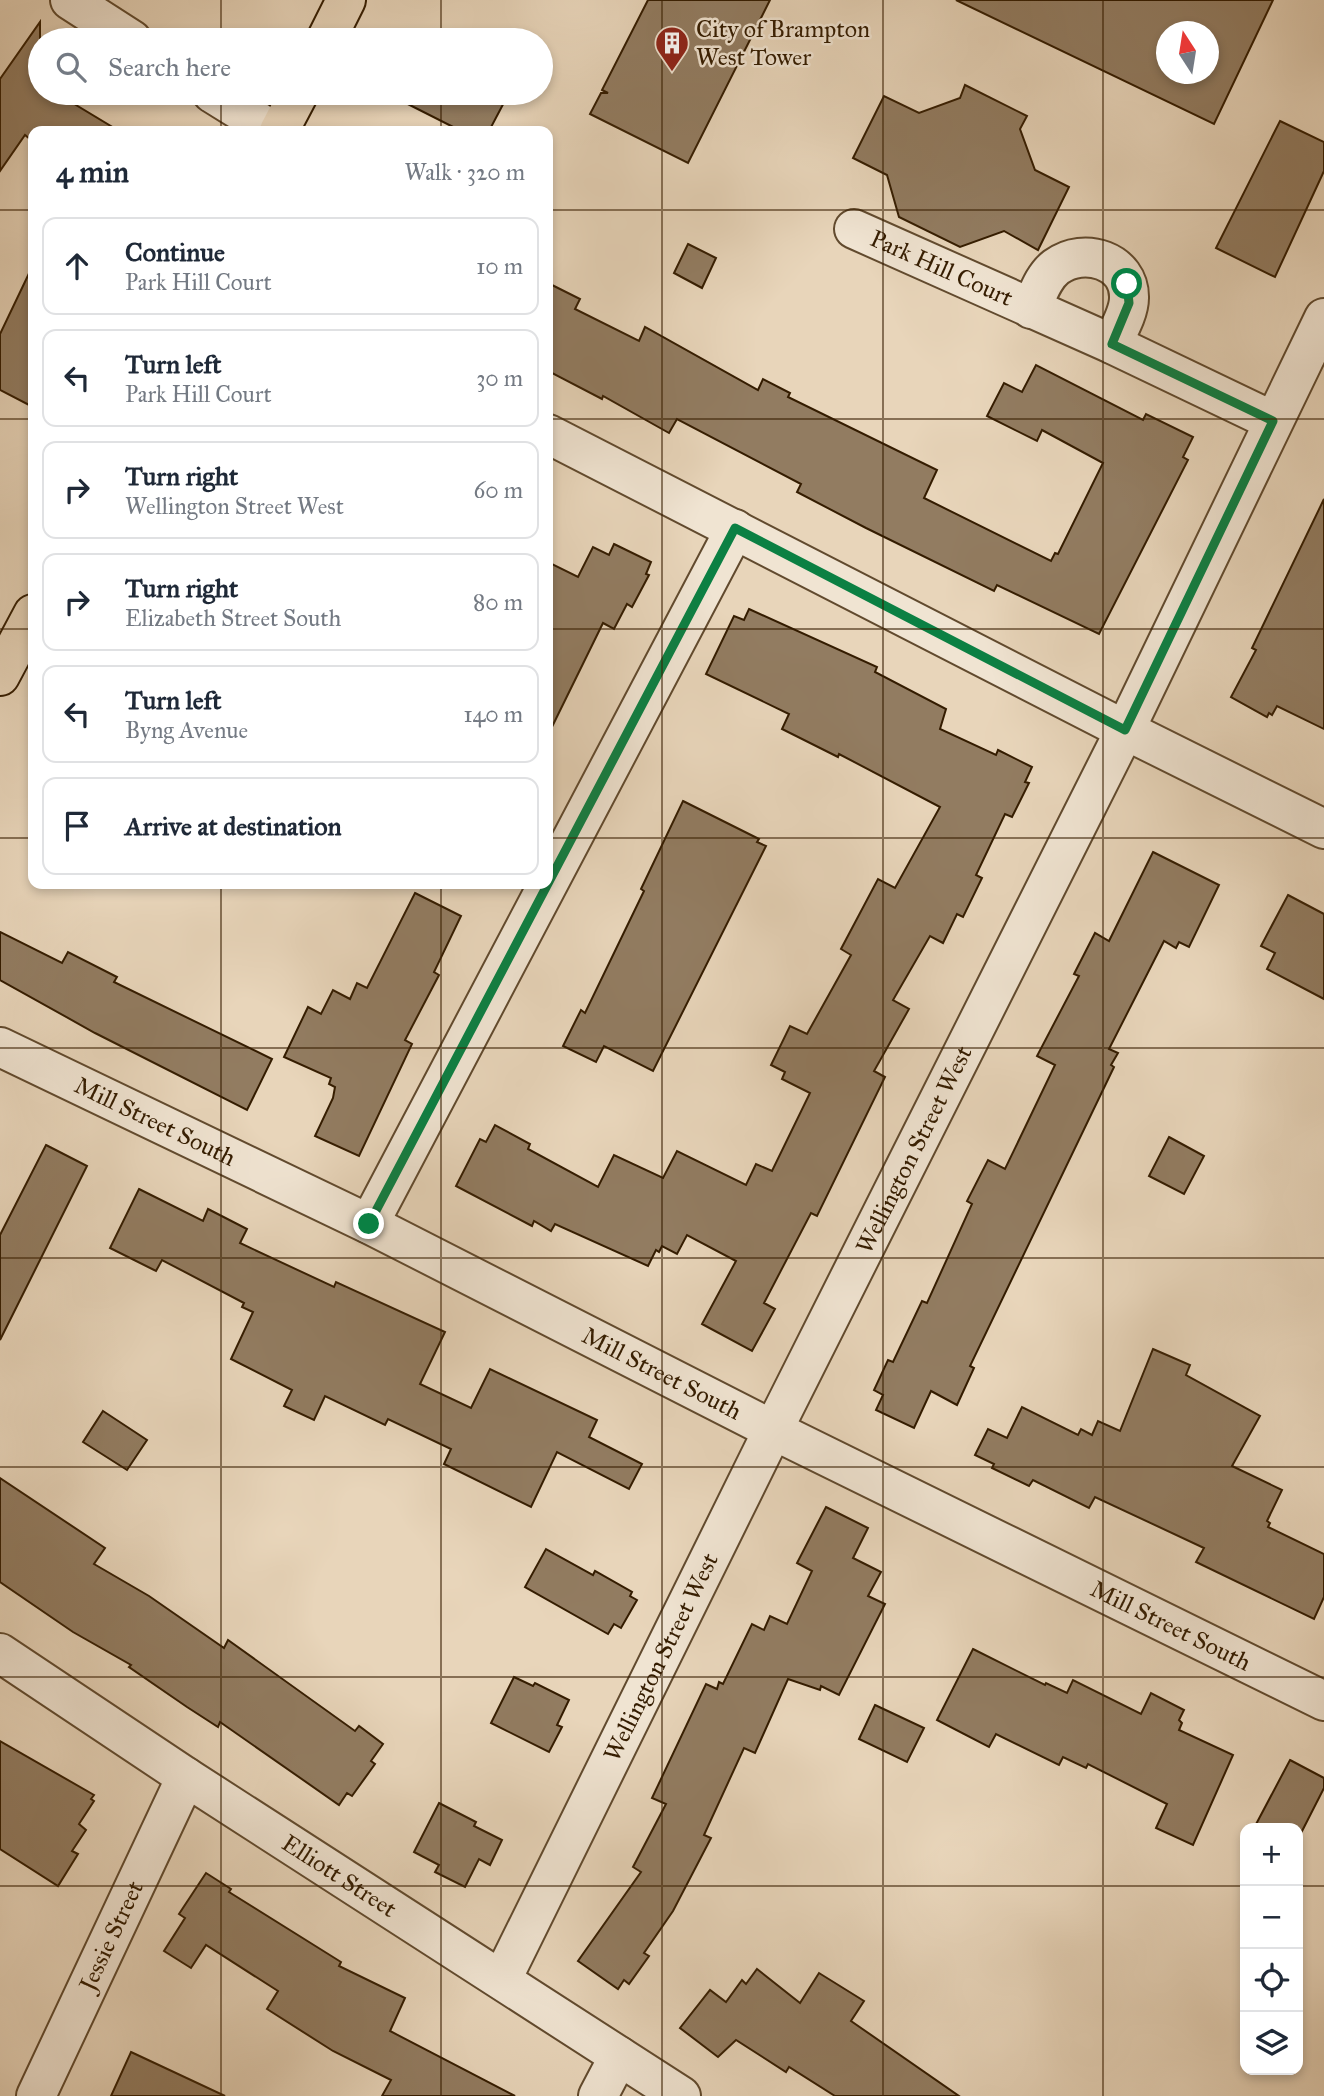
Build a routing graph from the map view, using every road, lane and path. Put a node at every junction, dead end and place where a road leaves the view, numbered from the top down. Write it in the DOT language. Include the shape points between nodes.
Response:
graph roads {
  1 [pos="71,0"];
  2 [pos="346,0"];
  3 [pos="114,28"];
  4 [pos="332,28"];
  5 [pos="231,105"];
  6 [pos="293,105"];
  7 [pos="265,126"];
  8 [pos="282,126"];
  9 [pos="854,229"];
  10 [pos="1031,309"];
  11 [pos="1324,318"];
  12 [pos="1112,344"];
  13 [pos="1273,421"];
  14 [pos="553,437"];
  15 [pos="735,528"];
  16 [pos="28,623"];
  17 [pos="0,676"];
  18 [pos="1125,730"];
  19 [pos="1324,829"];
  20 [pos="553,874"];
  21 [pos="545,889"];
  22 [pos="0,1047"];
  23 [pos="369,1224"];
  24 [pos="773,1430"];
  25 [pos="0,1653"];
  26 [pos="1324,1702"];
  27 [pos="186,1777"];
  28 [pos="502,1979"];
  29 [pos="618,2056"];
  30 [pos="36,2096"];
  31 [pos="598,2096"];
  32 [pos="681,2096"];
  1 -- 3 [label="street"];
  2 -- 4 [label="main road"];
  5 -- 7 [label="street"];
  6 -- 8 [label="main road"];
  9 -- 10 [label="street, Park Hill Court"];
  10 -- 12 [label="street, Park Hill Court"];
  10 -- 12 [label="street, Park Hill Court" via="1046,276 1059,265 1092,258 1107,260 1123,277 1129,294"];
  11 -- 13 [label="street, Wellington Street West"];
  12 -- 13 [label="street, Park Hill Court"];
  13 -- 18 [label="street, Wellington Street West"];
  14 -- 15 [label="street"];
  15 -- 18 [label="street"];
  15 -- 20 [label="street"];
  16 -- 17 [label="main road"];
  18 -- 19 [label="street"];
  18 -- 24 [label="street, Wellington Street West"];
  21 -- 23 [label="street"];
  22 -- 23 [label="street, Mill Street South"];
  23 -- 24 [label="street, Mill Street South"];
  24 -- 26 [label="street, Mill Street South"];
  24 -- 28 [label="street, Wellington Street West"];
  25 -- 27 [label="street, Elliott Street"];
  27 -- 28 [label="street, Elliott Street"];
  27 -- 30 [label="street, Jessie Street"];
  28 -- 29 [label="street, Elliott Street"];
  29 -- 31 [label="street"];
  29 -- 32 [label="street, Elliott Street"];
}
